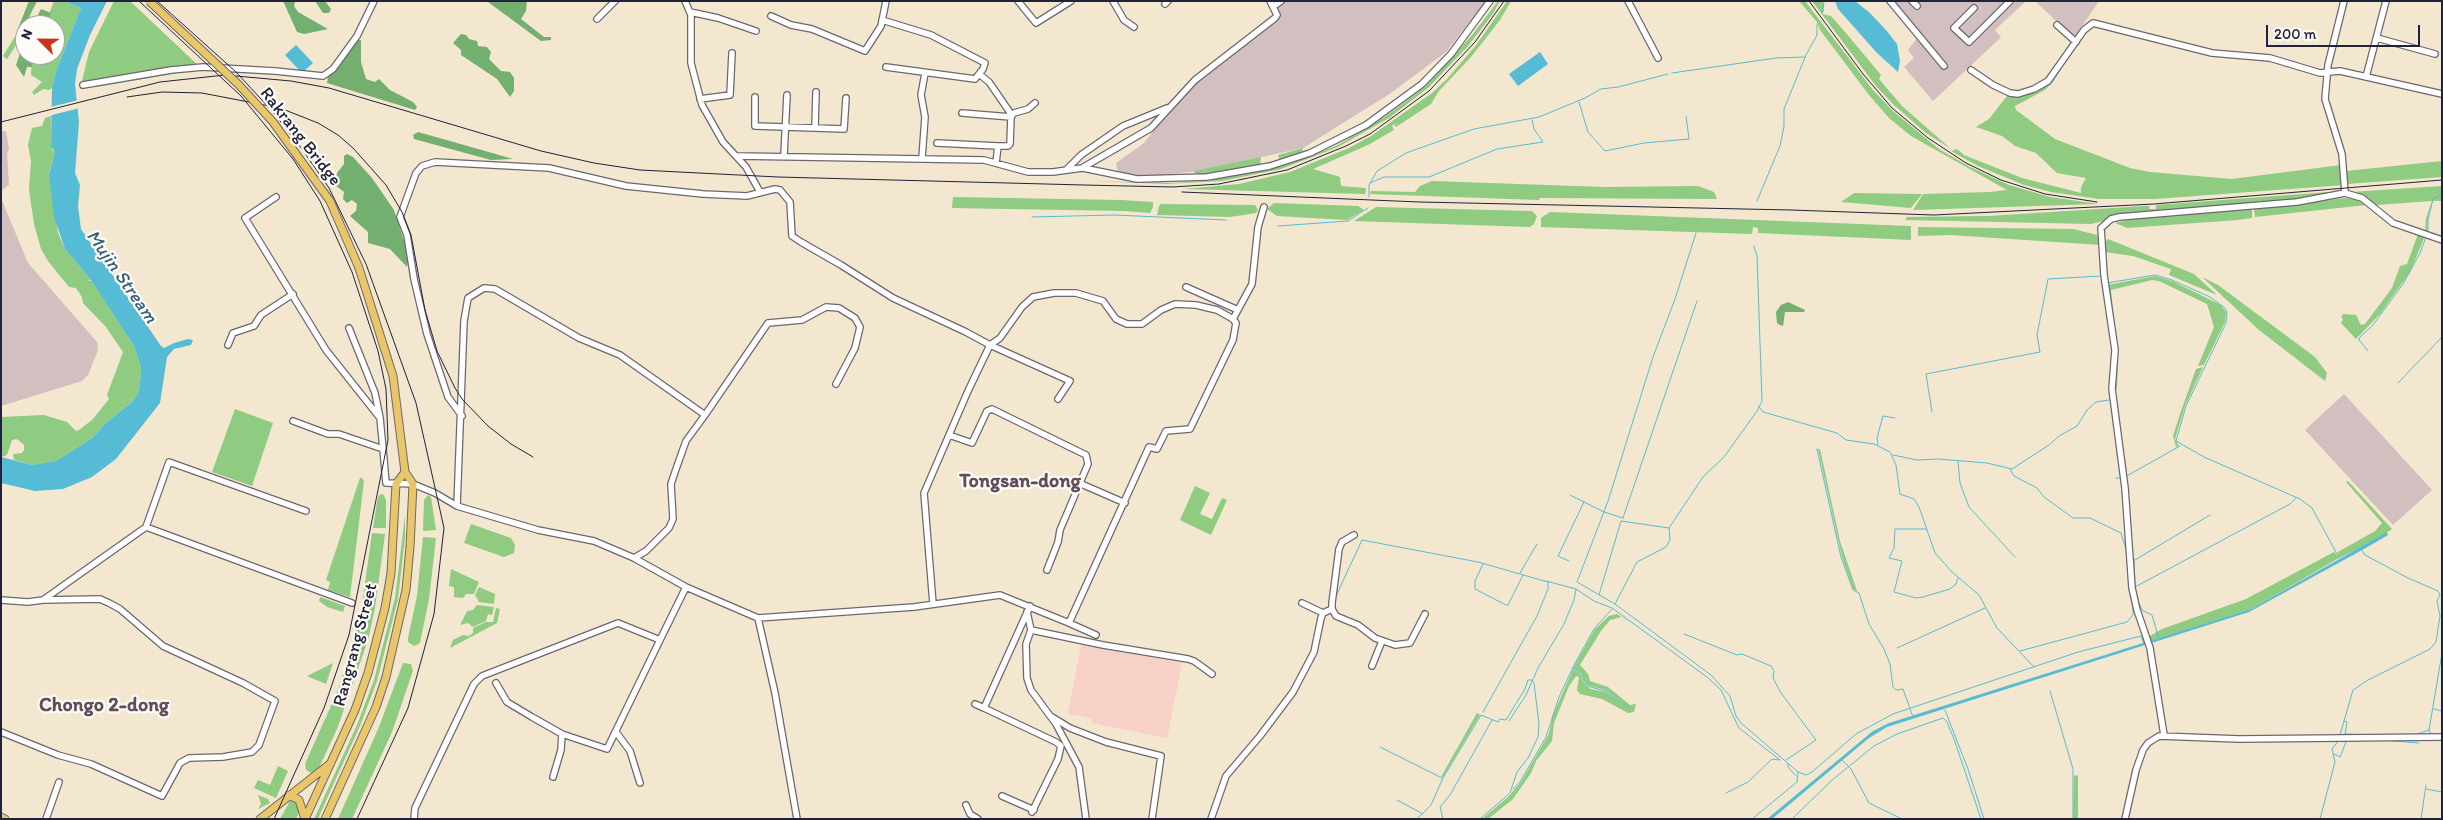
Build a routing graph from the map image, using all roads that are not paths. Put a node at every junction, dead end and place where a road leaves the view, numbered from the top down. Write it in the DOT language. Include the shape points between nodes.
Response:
graph roads {
  1 [pos="149,1"];
  2 [pos="374,1"];
  3 [pos="615,1"];
  4 [pos="686,1"];
  5 [pos="886,1"];
  6 [pos="1018,1"];
  7 [pos="1071,1"];
  8 [pos="1113,1"];
  9 [pos="1281,1"];
  10 [pos="1490,1"];
  11 [pos="1628,1"];
  12 [pos="1890,1"];
  13 [pos="2010,1"];
  14 [pos="2344,1"];
  15 [pos="2386,1"];
  16 [pos="1272,4"];
  17 [pos="1974,8"];
  18 [pos="690,12"];
  19 [pos="771,16"];
  20 [pos="597,19"];
  21 [pos="882,20"];
  22 [pos="2057,25"];
  23 [pos="1134,27"];
  24 [pos="756,31"];
  25 [pos="2377,38"];
  26 [pos="2076,42"];
  27 [pos="732,54"];
  28 [pos="2436,54"];
  29 [pos="1658,58"];
  30 [pos="1944,66"];
  31 [pos="886,67"];
  32 [pos="1971,70"];
  33 [pos="2328,72"];
  34 [pos="924,73"];
  35 [pos="979,74"];
  36 [pos="2366,77"];
  37 [pos="83,84"];
  38 [pos="816,92"];
  39 [pos="2442,94"];
  40 [pos="786,95"];
  41 [pos="755,97"];
  42 [pos="846,98"];
  43 [pos="700,99"];
  44 [pos="1036,103"];
  45 [pos="1169,107"];
  46 [pos="962,113"];
  47 [pos="1011,117"];
  48 [pos="785,127"];
  49 [pos="814,128"];
  50 [pos="937,143"];
  51 [pos="998,146"];
  52 [pos="784,155"];
  53 [pos="737,156"];
  54 [pos="922,158"];
  55 [pos="996,163"];
  56 [pos="1082,168"];
  57 [pos="1066,170"];
  58 [pos="760,192"];
  59 [pos="2345,193"];
  60 [pos="276,197"];
  61 [pos="1264,208"];
  62 [pos="2442,240"];
  63 [pos="1186,287"];
  64 [pos="293,294"];
  65 [pos="1238,310"];
  66 [pos="1233,319"];
  67 [pos="349,328"];
  68 [pos="228,345"];
  69 [pos="990,345"];
  70 [pos="836,384"];
  71 [pos="1058,399"];
  72 [pos="705,415"];
  73 [pos="462,416"];
  74 [pos="380,418"];
  75 [pos="293,421"];
  76 [pos="949,435"];
  77 [pos="382,449"];
  78 [pos="404,472"];
  79 [pos="1079,483"];
  80 [pos="396,484"];
  81 [pos="413,484"];
  82 [pos="1125,503"];
  83 [pos="457,506"];
  84 [pos="306,511"];
  85 [pos="146,527"];
  86 [pos="1354,534"];
  87 [pos="634,558"];
  88 [pos="1047,570"];
  89 [pos="686,587"];
  90 [pos="1,600"];
  91 [pos="42,600"];
  92 [pos="352,603"];
  93 [pos="1302,603"];
  94 [pos="933,604"];
  95 [pos="1028,609"];
  96 [pos="1332,609"];
  97 [pos="1323,613"];
  98 [pos="1425,614"];
  99 [pos="758,618"];
  100 [pos="1069,623"];
  101 [pos="1032,630"];
  102 [pos="1096,635"];
  103 [pos="660,640"];
  104 [pos="1382,641"];
  105 [pos="1372,666"];
  106 [pos="1212,674"];
  107 [pos="496,683"];
  108 [pos="975,704"];
  109 [pos="984,708"];
  110 [pos="1050,716"];
  111 [pos="1,732"];
  112 [pos="616,732"];
  113 [pos="562,734"];
  114 [pos="2164,735"];
  115 [pos="2442,737"];
  116 [pos="333,762"];
  117 [pos="552,777"];
  118 [pos="59,782"];
  119 [pos="640,783"];
  120 [pos="289,795"];
  121 [pos="1002,796"];
  122 [pos="966,805"];
  123 [pos="1,817"];
  124 [pos="5,819"];
  125 [pos="46,819"];
  126 [pos="260,819"];
  127 [pos="305,819"];
  128 [pos="325,819"];
  129 [pos="414,819"];
  130 [pos="797,819"];
  131 [pos="978,819"];
  132 [pos="1086,819"];
  133 [pos="1152,819"];
  134 [pos="1211,819"];
  135 [pos="2125,819"];
  1 -- 78 [label="main road, Rakrang Bridge, bridge" via="238,84 273,122 330,201 359,268 393,376"];
  2 -- 37 [label="street" via="358,36 333,69 323,76 203,67"];
  3 -- 20 [label="street"];
  4 -- 18 [label="street"];
  5 -- 21 [label="street"];
  6 -- 7 [label="street" via="1036,23"];
  8 -- 23 [label="street" via="1124,20"];
  9 -- 16 [label="street"];
  10 -- 56 [label="street" via="1451,54 1422,84 1366,125 1310,153 1270,166 1208,177 1137,179"];
  11 -- 29 [label="street"];
  12 -- 30 [label="street"];
  13 -- 17 [label="street" via="1969,42 1954,28"];
  14 -- 33 [label="street"];
  15 -- 25 [label="street"];
  16 -- 45 [label="street" via="1277,15 1275,18 1210,66"];
  18 -- 24 [label="street"];
  18 -- 43 [label="street" via="691,63"];
  19 -- 21 [label="street" via="791,25 812,29 865,52"];
  21 -- 35 [label="street" via="931,35 980,59 985,63"];
  22 -- 26 [label="street"];
  25 -- 28 [label="street"];
  25 -- 36 [label="street"];
  26 -- 32 [label="street" via="2048,81 2018,94 1998,88"];
  26 -- 33 [label="street" via="2089,25 2097,23 2212,52 2270,58 2320,73"];
  27 -- 43 [label="street" via="730,95"];
  31 -- 34 [label="street"];
  33 -- 36 [label="street" via="2340,71"];
  33 -- 59 [label="street" via="2325,99 2342,154"];
  34 -- 35 [label="street" via="975,79"];
  34 -- 54 [label="street" via="920,96 925,117"];
  35 -- 47 [label="street" via="989,82"];
  36 -- 39 [label="street"];
  38 -- 49 [label="street"];
  40 -- 48 [label="street"];
  41 -- 48 [label="street" via="755,126"];
  42 -- 49 [label="street" via="844,129"];
  43 -- 53 [label="street" via="723,142"];
  44 -- 47 [label="street"];
  45 -- 56 [label="street" via="1151,128"];
  45 -- 57 [label="street" via="1123,126 1081,154"];
  46 -- 47 [label="street"];
  47 -- 51 [label="street" via="1010,144"];
  48 -- 49 [label="street"];
  48 -- 52 [label="street"];
  50 -- 51 [label="street"];
  51 -- 55 [label="street"];
  52 -- 53 [label="street"];
  52 -- 54 [label="street"];
  53 -- 58 [label="street"];
  54 -- 55 [label="street"];
  55 -- 57 [label="street" via="1028,172"];
  56 -- 57 [label="street"];
  58 -- 69 [label="street" via="775,189 785,194 790,202 792,236 800,242 893,298"];
  58 -- 73 [label="street" via="748,196 644,188 532,167 436,162 422,166 416,173 400,217 407,235 427,334 448,397"];
  59 -- 62 [label="street" via="2362,198 2393,224"];
  59 -- 114 [label="street" via="2297,202 2119,217 2101,228 2115,350 2112,389 2125,488 2133,595 2149,643"];
  60 -- 64 [label="street" via="245,218"];
  61 -- 65 [label="street" via="1258,227 1252,284"];
  63 -- 65 [label="street"];
  64 -- 68 [label="street" via="261,315 254,326 233,333"];
  64 -- 74 [label="street" via="326,350"];
  65 -- 66 [label="street"];
  66 -- 69 [label="street" via="1217,310 1175,304 1160,310 1142,324 1127,324 1116,319 1106,304 1097,298 1076,293 1054,293 1033,297 1000,338"];
  66 -- 82 [label="street" via="1236,323 1233,340 1190,429 1166,430 1157,449 1149,447"];
  67 -- 74 [label="street" via="375,393"];
  69 -- 71 [label="street" via="1070,381"];
  69 -- 76 [label="street"];
  70 -- 72 [label="street" via="855,348 860,327 847,312 826,307 802,320 768,323"];
  72 -- 73 [label="street" via="620,355 579,338 495,289 484,288 468,298 464,321"];
  72 -- 87 [label="street" via="686,442 671,484 673,519 669,528"];
  73 -- 83 [label="street"];
  74 -- 77 [label="street"];
  75 -- 77 [label="street"];
  76 -- 79 [label="street" via="972,443 987,410 992,409 1086,455 1088,464"];
  76 -- 94 [label="street" via="924,492"];
  77 -- 80 [label="street" via="386,483"];
  78 -- 80 [label="main road"];
  78 -- 81 [label="main road"];
  79 -- 82 [label="street"];
  79 -- 88 [label="street"];
  80 -- 81 [label="street"];
  80 -- 116 [label="main road, Rangrang Street" via="391,573 385,608 365,682"];
  81 -- 83 [label="street"];
  81 -- 128 [label="main road, Rangrang Street" via="406,590 386,677 376,707"];
  82 -- 100 [label="street"];
  83 -- 87 [label="street" via="538,530 594,542"];
  84 -- 85 [label="street" via="168,462"];
  85 -- 91 [label="street"];
  85 -- 92 [label="street"];
  86 -- 96 [label="street" via="1340,545"];
  87 -- 89 [label="street"];
  89 -- 99 [label="street"];
  89 -- 103 [label="street"];
  90 -- 91 [label="street"];
  91 -- 111 [label="street" via="100,599 109,602 163,646 275,701 259,745 252,752 189,758 180,762 162,796 99,768"];
  93 -- 97 [label="street"];
  94 -- 95 [label="street" via="1000,595"];
  94 -- 99 [label="street"];
  95 -- 100 [label="street"];
  95 -- 101 [label="street"];
  95 -- 109 [label="street"];
  96 -- 97 [label="street"];
  96 -- 104 [label="street" via="1336,616 1358,625"];
  97 -- 134 [label="street" via="1306,671 1282,709 1226,776"];
  98 -- 104 [label="street" via="1410,643 1395,645"];
  99 -- 130 [label="street"];
  100 -- 102 [label="street"];
  101 -- 106 [label="street" via="1194,661"];
  101 -- 110 [label="street" via="1026,644 1027,678 1031,690"];
  103 -- 112 [label="street"];
  103 -- 129 [label="street" via="618,623 482,676 474,684 444,746 415,808"];
  104 -- 105 [label="street"];
  107 -- 113 [label="street" via="507,702"];
  108 -- 109 [label="street"];
  109 -- 121 [label="street" via="1061,746 1058,760 1033,811"];
  110 -- 132 [label="street" via="1079,767"];
  110 -- 133 [label="street" via="1106,742 1161,756"];
  112 -- 113 [label="street" via="607,749"];
  112 -- 119 [label="street" via="630,751"];
  113 -- 117 [label="street" via="561,750"];
  114 -- 115 [label="street" via="2240,739"];
  114 -- 135 [label="street" via="2152,740 2143,750"];
  116 -- 120 [label="main road"];
  116 -- 127 [label="main road, Rangrang Street"];
  118 -- 125 [label="street"];
  120 -- 126 [label="main road"];
  120 -- 127 [label="main road" via="299,800"];
  122 -- 131 [label="street" via="970,814"];
  123 -- 124 [label="main road"];
}
